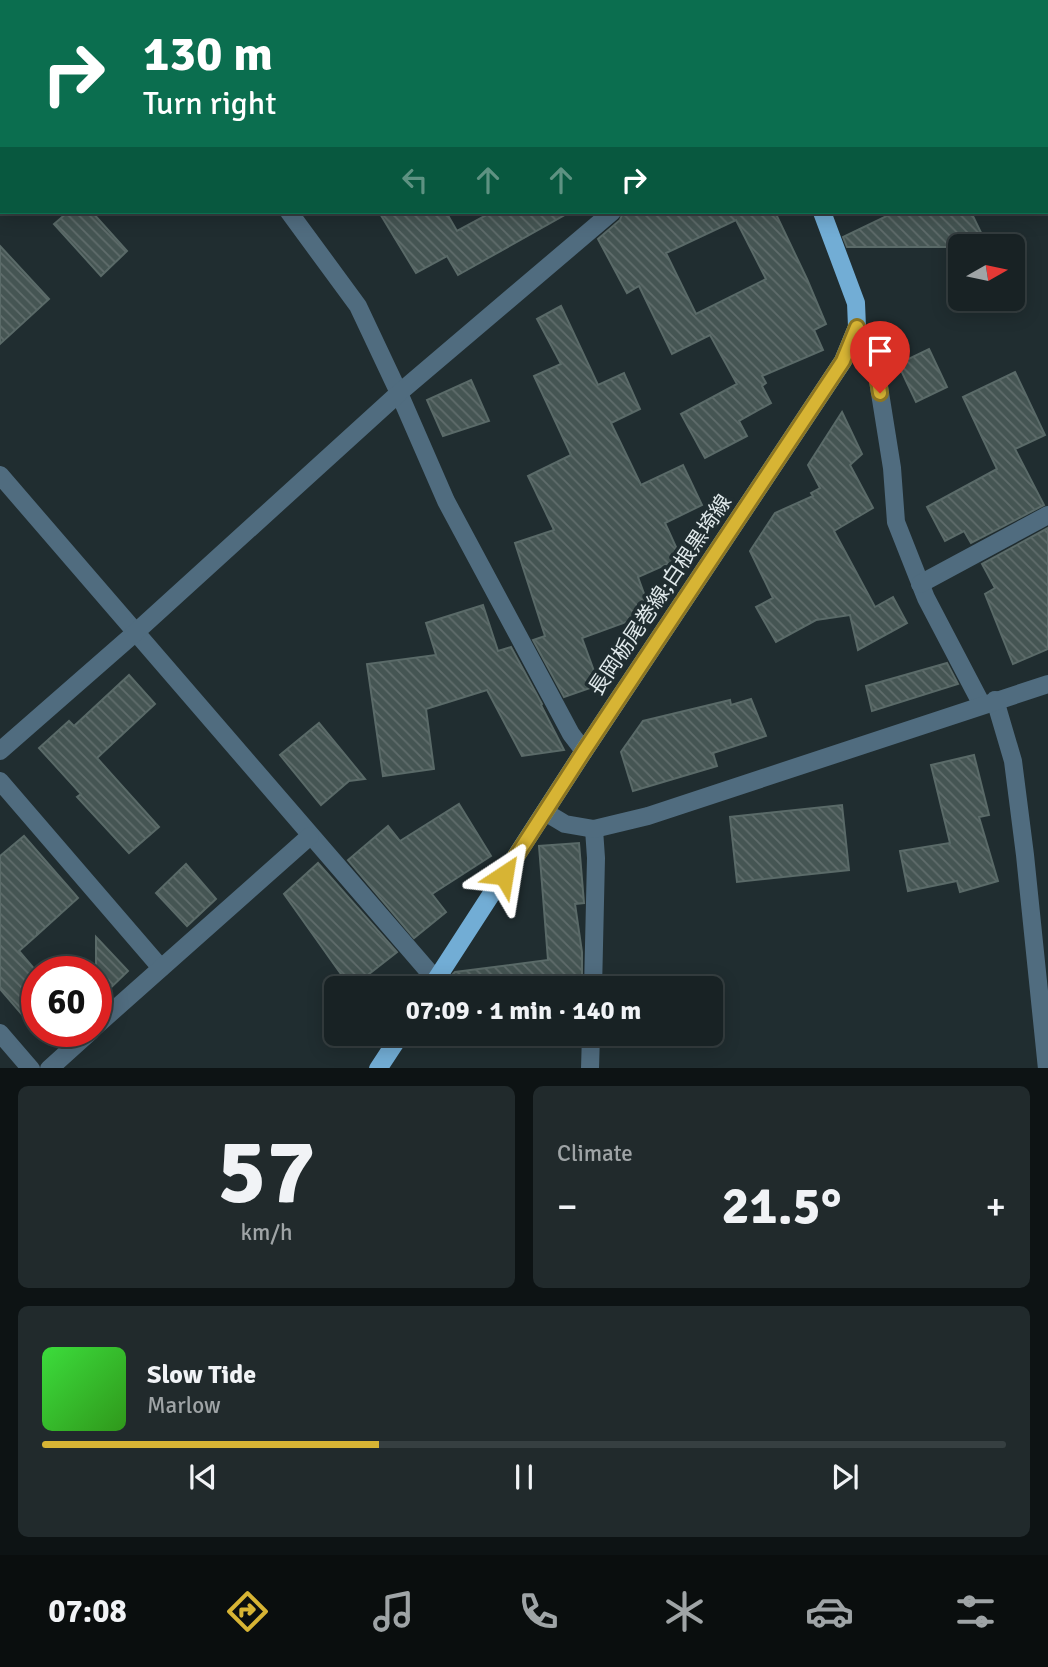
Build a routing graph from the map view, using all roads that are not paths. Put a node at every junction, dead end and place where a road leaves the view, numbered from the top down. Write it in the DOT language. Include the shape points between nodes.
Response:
graph roads {
  1 [pos="290,214"];
  2 [pos="610,214"];
  3 [pos="823,214"];
  4 [pos="857,327"];
  5 [pos="400,393"];
  6 [pos="0,475"];
  7 [pos="1048,515"];
  8 [pos="920,584"];
  9 [pos="136,632"];
  10 [pos="1048,684"];
  11 [pos="989,702"];
  12 [pos="0,751"];
  13 [pos="584,751"];
  14 [pos="0,781"];
  15 [pos="545,813"];
  16 [pos="594,829"];
  17 [pos="310,836"];
  18 [pos="161,968"];
  19 [pos="426,976"];
  20 [pos="439,976"];
  21 [pos="593,976"];
  22 [pos="112,1012"];
  23 [pos="0,1033"];
  24 [pos="393,1046"];
  25 [pos="591,1046"];
  26 [pos="74,1047"];
  27 [pos="30,1068"];
  28 [pos="50,1068"];
  29 [pos="379,1068"];
  30 [pos="590,1068"];
  31 [pos="1046,1068"];
  1 -- 5 [label="street" via="358,306"];
  2 -- 5 [label="street"];
  3 -- 4 [label="main road" via="856,303"];
  4 -- 8 [label="street" via="876,368 896,522"];
  4 -- 13 [label="main road, 長岡栃尾巻線;白根黒埼線" via="843,361"];
  5 -- 9 [label="street"];
  5 -- 13 [label="street" via="446,501"];
  6 -- 9 [label="street"];
  7 -- 8 [label="street"];
  8 -- 11 [label="street"];
  9 -- 12 [label="street"];
  9 -- 17 [label="street"];
  10 -- 11 [label="street"];
  11 -- 16 [label="street" via="648,816"];
  11 -- 31 [label="street" via="1013,761"];
  13 -- 15 [label="main road, 長岡栃尾巻線;白根黒埼線"];
  14 -- 18 [label="street"];
  15 -- 16 [label="street" via="565,824"];
  15 -- 20 [label="main road, 長岡栃尾巻線;白根黒埼線"];
  16 -- 21 [label="street"];
  17 -- 18 [label="street"];
  17 -- 19 [label="street"];
  18 -- 22 [label="street"];
  23 -- 27 [label="street"];
  24 -- 29 [label="main road"];
  25 -- 30 [label="street"];
  26 -- 28 [label="street"];
}
